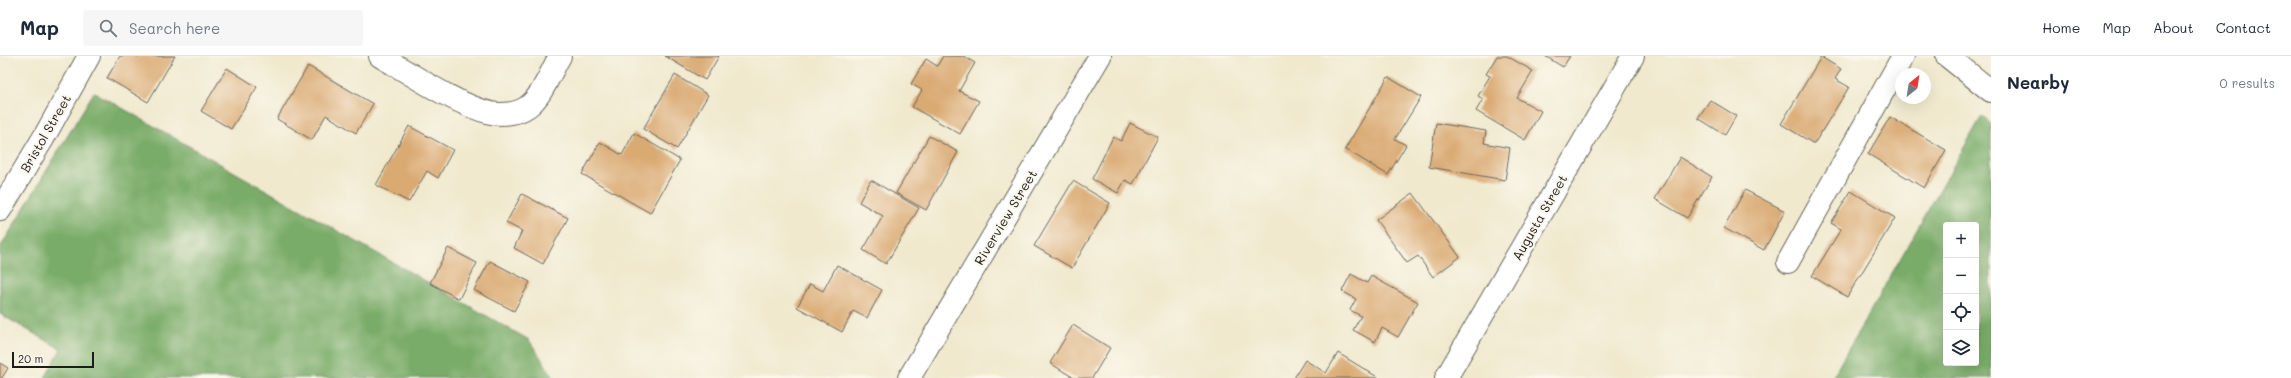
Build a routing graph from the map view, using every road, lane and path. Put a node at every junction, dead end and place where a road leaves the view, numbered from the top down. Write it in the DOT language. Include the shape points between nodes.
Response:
graph roads {
  1 [pos="89,56"];
  2 [pos="380,56"];
  3 [pos="560,56"];
  4 [pos="1100,56"];
  5 [pos="1633,56"];
  6 [pos="1904,56"];
  7 [pos="1947,56"];
  8 [pos="1991,91"];
  9 [pos="0,210"];
  10 [pos="1788,262"];
  11 [pos="910,378"];
  12 [pos="1446,378"];
  1 -- 9 [label="street, Bristol Street"];
  2 -- 3 [label="street" via="458,100 491,113 509,114 527,107"];
  4 -- 11 [label="street, Riverview Street"];
  5 -- 12 [label="street, Augusta Street"];
  6 -- 10 [label="street"];
  7 -- 8 [label="street"];
}
